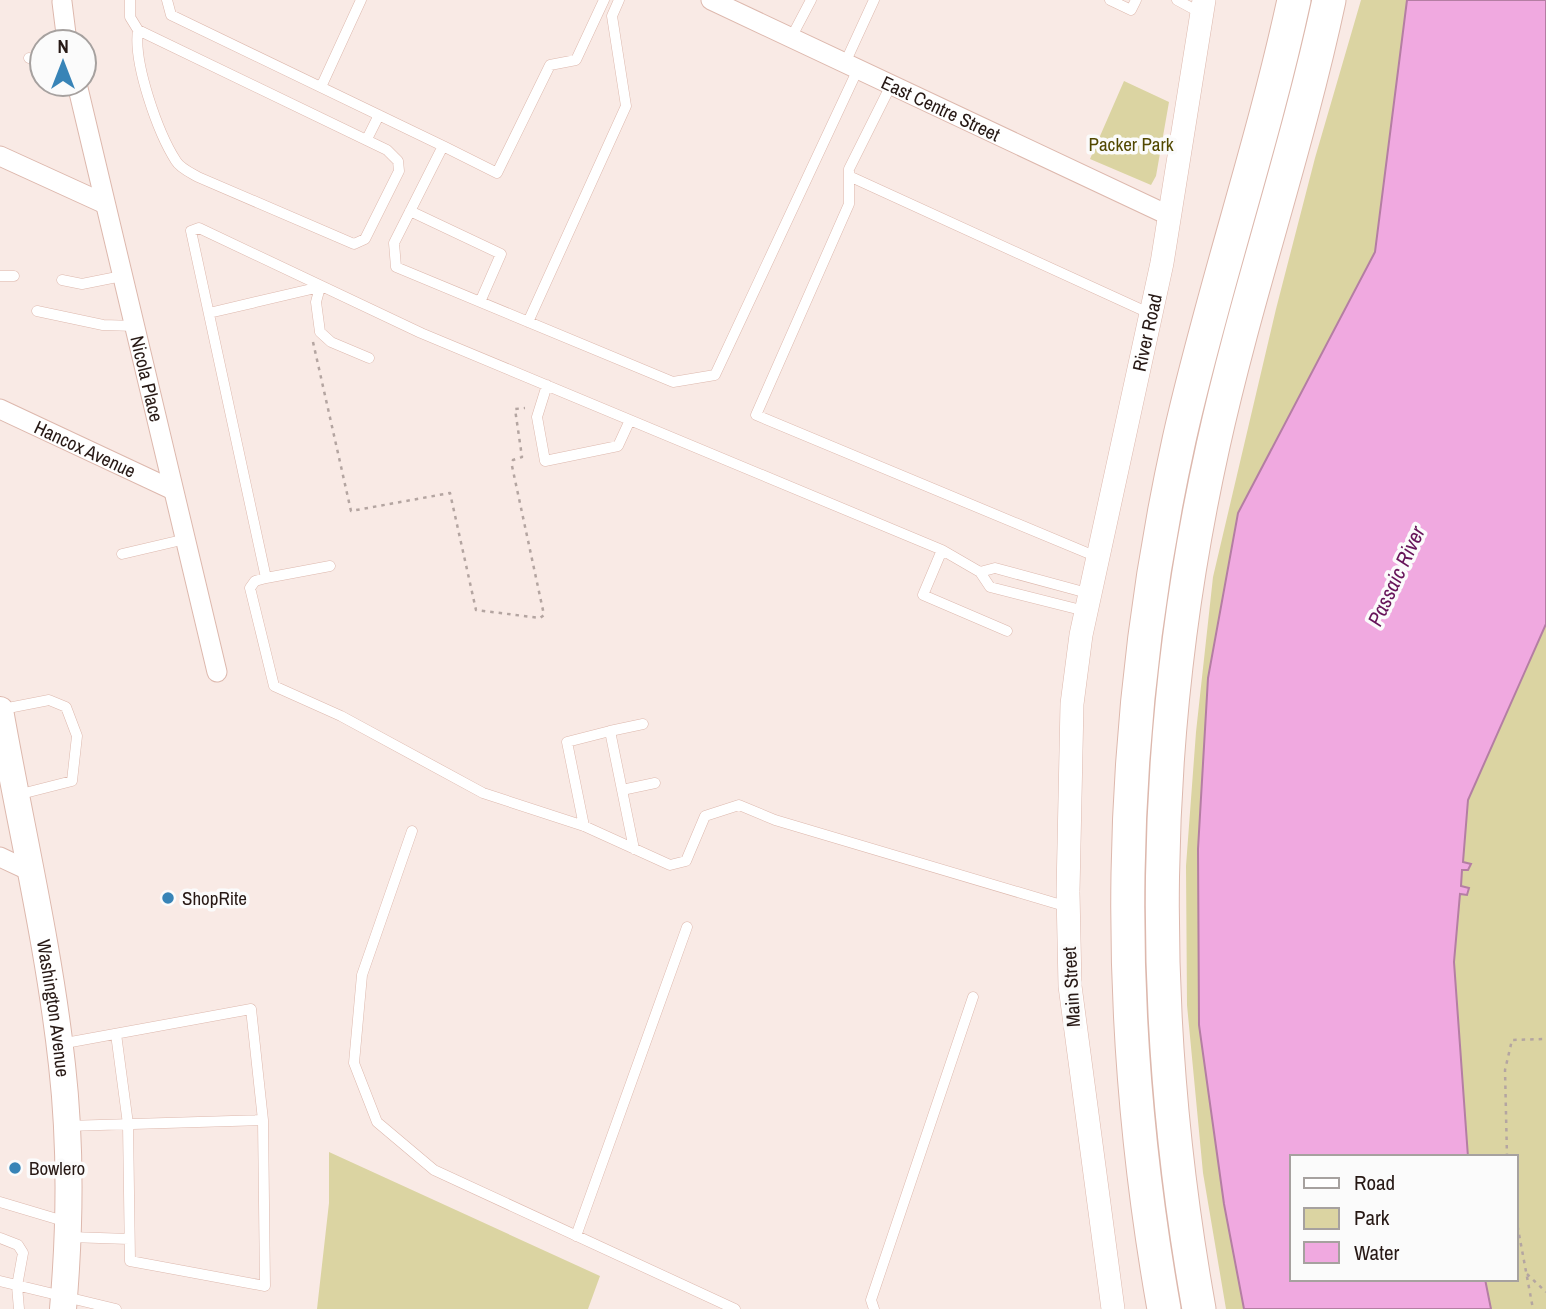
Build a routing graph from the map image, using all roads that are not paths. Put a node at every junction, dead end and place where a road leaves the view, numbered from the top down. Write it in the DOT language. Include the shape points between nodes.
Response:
graph roads {
  1 [pos="130,0"];
  2 [pos="167,0"];
  3 [pos="361,0"];
  4 [pos="604,0"];
  5 [pos="619,0"];
  6 [pos="711,0"];
  7 [pos="811,0"];
  8 [pos="874,0"];
  9 [pos="1110,0"];
  10 [pos="1136,0"];
  11 [pos="1177,0"];
  12 [pos="1275,0"];
  13 [pos="1294,0"];
  14 [pos="1329,0"];
  15 [pos="1350,0"];
  16 [pos="62,1"];
  17 [pos="1203,7"];
  18 [pos="65,28"];
  19 [pos="138,30"];
  20 [pos="791,38"];
  21 [pos="851,66"];
  22 [pos="891,85"];
  23 [pos="321,87"];
  24 [pos="80,98"];
  25 [pos="379,115"];
  26 [pos="367,139"];
  27 [pos="1293,145"];
  28 [pos="443,146"];
  29 [pos="0,156"];
  30 [pos="849,176"];
  31 [pos="103,203"];
  32 [pos="410,211"];
  33 [pos="1170,216"];
  34 [pos="0,276"];
  35 [pos="14,276"];
  36 [pos="122,276"];
  37 [pos="61,280"];
  38 [pos="320,287"];
  39 [pos="480,302"];
  40 [pos="37,311"];
  41 [pos="209,313"];
  42 [pos="1151,314"];
  43 [pos="527,322"];
  44 [pos="1208,323"];
  45 [pos="135,326"];
  46 [pos="369,358"];
  47 [pos="547,385"];
  48 [pos="0,408"];
  49 [pos="630,420"];
  50 [pos="173,490"];
  51 [pos="186,539"];
  52 [pos="942,550"];
  53 [pos="122,554"];
  54 [pos="1097,557"];
  55 [pos="330,566"];
  56 [pos="980,572"];
  57 [pos="266,578"];
  58 [pos="1089,603"];
  59 [pos="1007,631"];
  60 [pos="1077,662"];
  61 [pos="217,672"];
  62 [pos="0,710"];
  63 [pos="643,724"];
  64 [pos="610,731"];
  65 [pos="3,746"];
  66 [pos="655,782"];
  67 [pos="622,790"];
  68 [pos="17,795"];
  69 [pos="584,826"];
  70 [pos="412,831"];
  71 [pos="634,849"];
  72 [pos="0,857"];
  73 [pos="32,872"];
  74 [pos="1068,907"];
  75 [pos="687,928"];
  76 [pos="973,997"];
  77 [pos="116,1034"];
  78 [pos="60,1044"];
  79 [pos="263,1120"];
  80 [pos="128,1124"];
  81 [pos="66,1126"];
  82 [pos="0,1202"];
  83 [pos="67,1230"];
  84 [pos="576,1236"];
  85 [pos="0,1237"];
  86 [pos="129,1239"];
  87 [pos="0,1281"];
  88 [pos="17,1286"];
  89 [pos="64,1303"];
  90 [pos="19,1309"];
  91 [pos="116,1309"];
  92 [pos="735,1309"];
  93 [pos="874,1309"];
  94 [pos="1113,1309"];
  95 [pos="1164,1309"];
  96 [pos="1199,1309"];
  1 -- 19 [label="lane" via="130,17"];
  2 -- 23 [label="lane" via="171,15"];
  3 -- 23 [label="lane"];
  4 -- 28 [label="lane" via="576,60 550,65 497,173"];
  5 -- 43 [label="lane" via="612,16 626,106"];
  6 -- 20 [label="street, East Centre Street"];
  7 -- 20 [label="lane"];
  8 -- 21 [label="lane"];
  9 -- 10 [label="lane" via="1131,10"];
  11 -- 17 [label="lane"];
  12 -- 44 [label="highway"];
  13 -- 44 [label="highway"];
  14 -- 27 [label="highway"];
  15 -- 27 [label="highway" via="1320,109"];
  16 -- 18 [label="street"];
  17 -- 33 [label="street, River Road"];
  19 -- 26 [label="lane"];
  19 -- 26 [label="lane" via="136,47 143,83 177,163 198,177 354,244 365,239 399,171 398,161 387,149"];
  20 -- 21 [label="street, East Centre Street"];
  21 -- 22 [label="street, East Centre Street"];
  21 -- 43 [label="lane" via="715,375 673,382"];
  22 -- 30 [label="lane"];
  22 -- 33 [label="street, East Centre Street"];
  23 -- 25 [label="lane"];
  24 -- 31 [label="street, Nicola Place"];
  25 -- 26 [label="lane"];
  25 -- 28 [label="lane"];
  27 -- 96 [label="highway" via="1204,489 1181,617 1168,733 1161,850 1164,1026 1181,1200"];
  28 -- 32 [label="lane"];
  29 -- 31 [label="street"];
  30 -- 42 [label="lane"];
  30 -- 54 [label="lane" via="849,204 756,415"];
  31 -- 36 [label="street, Nicola Place"];
  32 -- 39 [label="lane" via="394,243 396,267"];
  32 -- 39 [label="lane" via="501,254"];
  33 -- 42 [label="street, River Road"];
  34 -- 35 [label="lane"];
  36 -- 37 [label="lane" via="82,284"];
  36 -- 45 [label="street, Nicola Place"];
  38 -- 41 [label="lane"];
  38 -- 41 [label="lane" via="194,228"];
  38 -- 46 [label="lane" via="316,302 320,332 331,342"];
  38 -- 47 [label="lane"];
  39 -- 43 [label="lane"];
  40 -- 45 [label="lane" via="103,325"];
  41 -- 57 [label="lane"];
  42 -- 54 [label="street, River Road"];
  44 -- 95 [label="highway" via="1157,553 1129,790 1129,1028 1147,1205"];
  45 -- 50 [label="street, Nicola Place"];
  47 -- 49 [label="lane"];
  47 -- 49 [label="lane" via="537,417 545,461 618,446"];
  48 -- 50 [label="street, Hancox Avenue"];
  49 -- 52 [label="lane"];
  50 -- 51 [label="street, Nicola Place"];
  51 -- 53 [label="lane"];
  51 -- 61 [label="street, Nicola Place"];
  52 -- 56 [label="lane"];
  52 -- 59 [label="lane" via="923,595"];
  54 -- 58 [label="street, River Road"];
  55 -- 57 [label="lane"];
  56 -- 58 [label="lane" via="995,568"];
  56 -- 58 [label="lane" via="990,587"];
  57 -- 69 [label="lane" via="250,588 274,686 341,716 483,793"];
  58 -- 60 [label="street, River Road"];
  60 -- 74 [label="street, Main Street" via="1070,748"];
  62 -- 65 [label="main road, Washington Avenue"];
  62 -- 68 [label="lane" via="49,700 66,707 77,736 72,781"];
  63 -- 64 [label="lane"];
  64 -- 67 [label="lane"];
  64 -- 69 [label="lane" via="567,742"];
  65 -- 68 [label="main road, Washington Avenue"];
  66 -- 67 [label="lane"];
  67 -- 71 [label="lane"];
  68 -- 73 [label="main road, Washington Avenue"];
  69 -- 71 [label="lane"];
  70 -- 84 [label="lane" via="362,975 354,1063 377,1122 434,1170"];
  71 -- 74 [label="lane" via="670,865 687,861 705,816 738,805"];
  72 -- 73 [label="street"];
  73 -- 78 [label="main road, Washington Avenue"];
  74 -- 94 [label="street, Main Street" via="1073,1028"];
  75 -- 84 [label="lane"];
  76 -- 93 [label="lane" via="871,1300"];
  77 -- 78 [label="lane"];
  77 -- 79 [label="lane" via="251,1009"];
  77 -- 80 [label="lane"];
  78 -- 81 [label="main road, Washington Avenue"];
  79 -- 80 [label="lane"];
  79 -- 86 [label="lane" via="265,1286 130,1261"];
  80 -- 81 [label="lane"];
  80 -- 86 [label="lane"];
  81 -- 83 [label="main road, Washington Avenue"];
  82 -- 83 [label="lane"];
  83 -- 86 [label="lane"];
  83 -- 89 [label="main road, Washington Avenue"];
  84 -- 92 [label="lane"];
  85 -- 88 [label="lane" via="18,1245 23,1253"];
  87 -- 88 [label="lane"];
  88 -- 89 [label="lane"];
  88 -- 90 [label="lane"];
  89 -- 91 [label="lane"];
}
